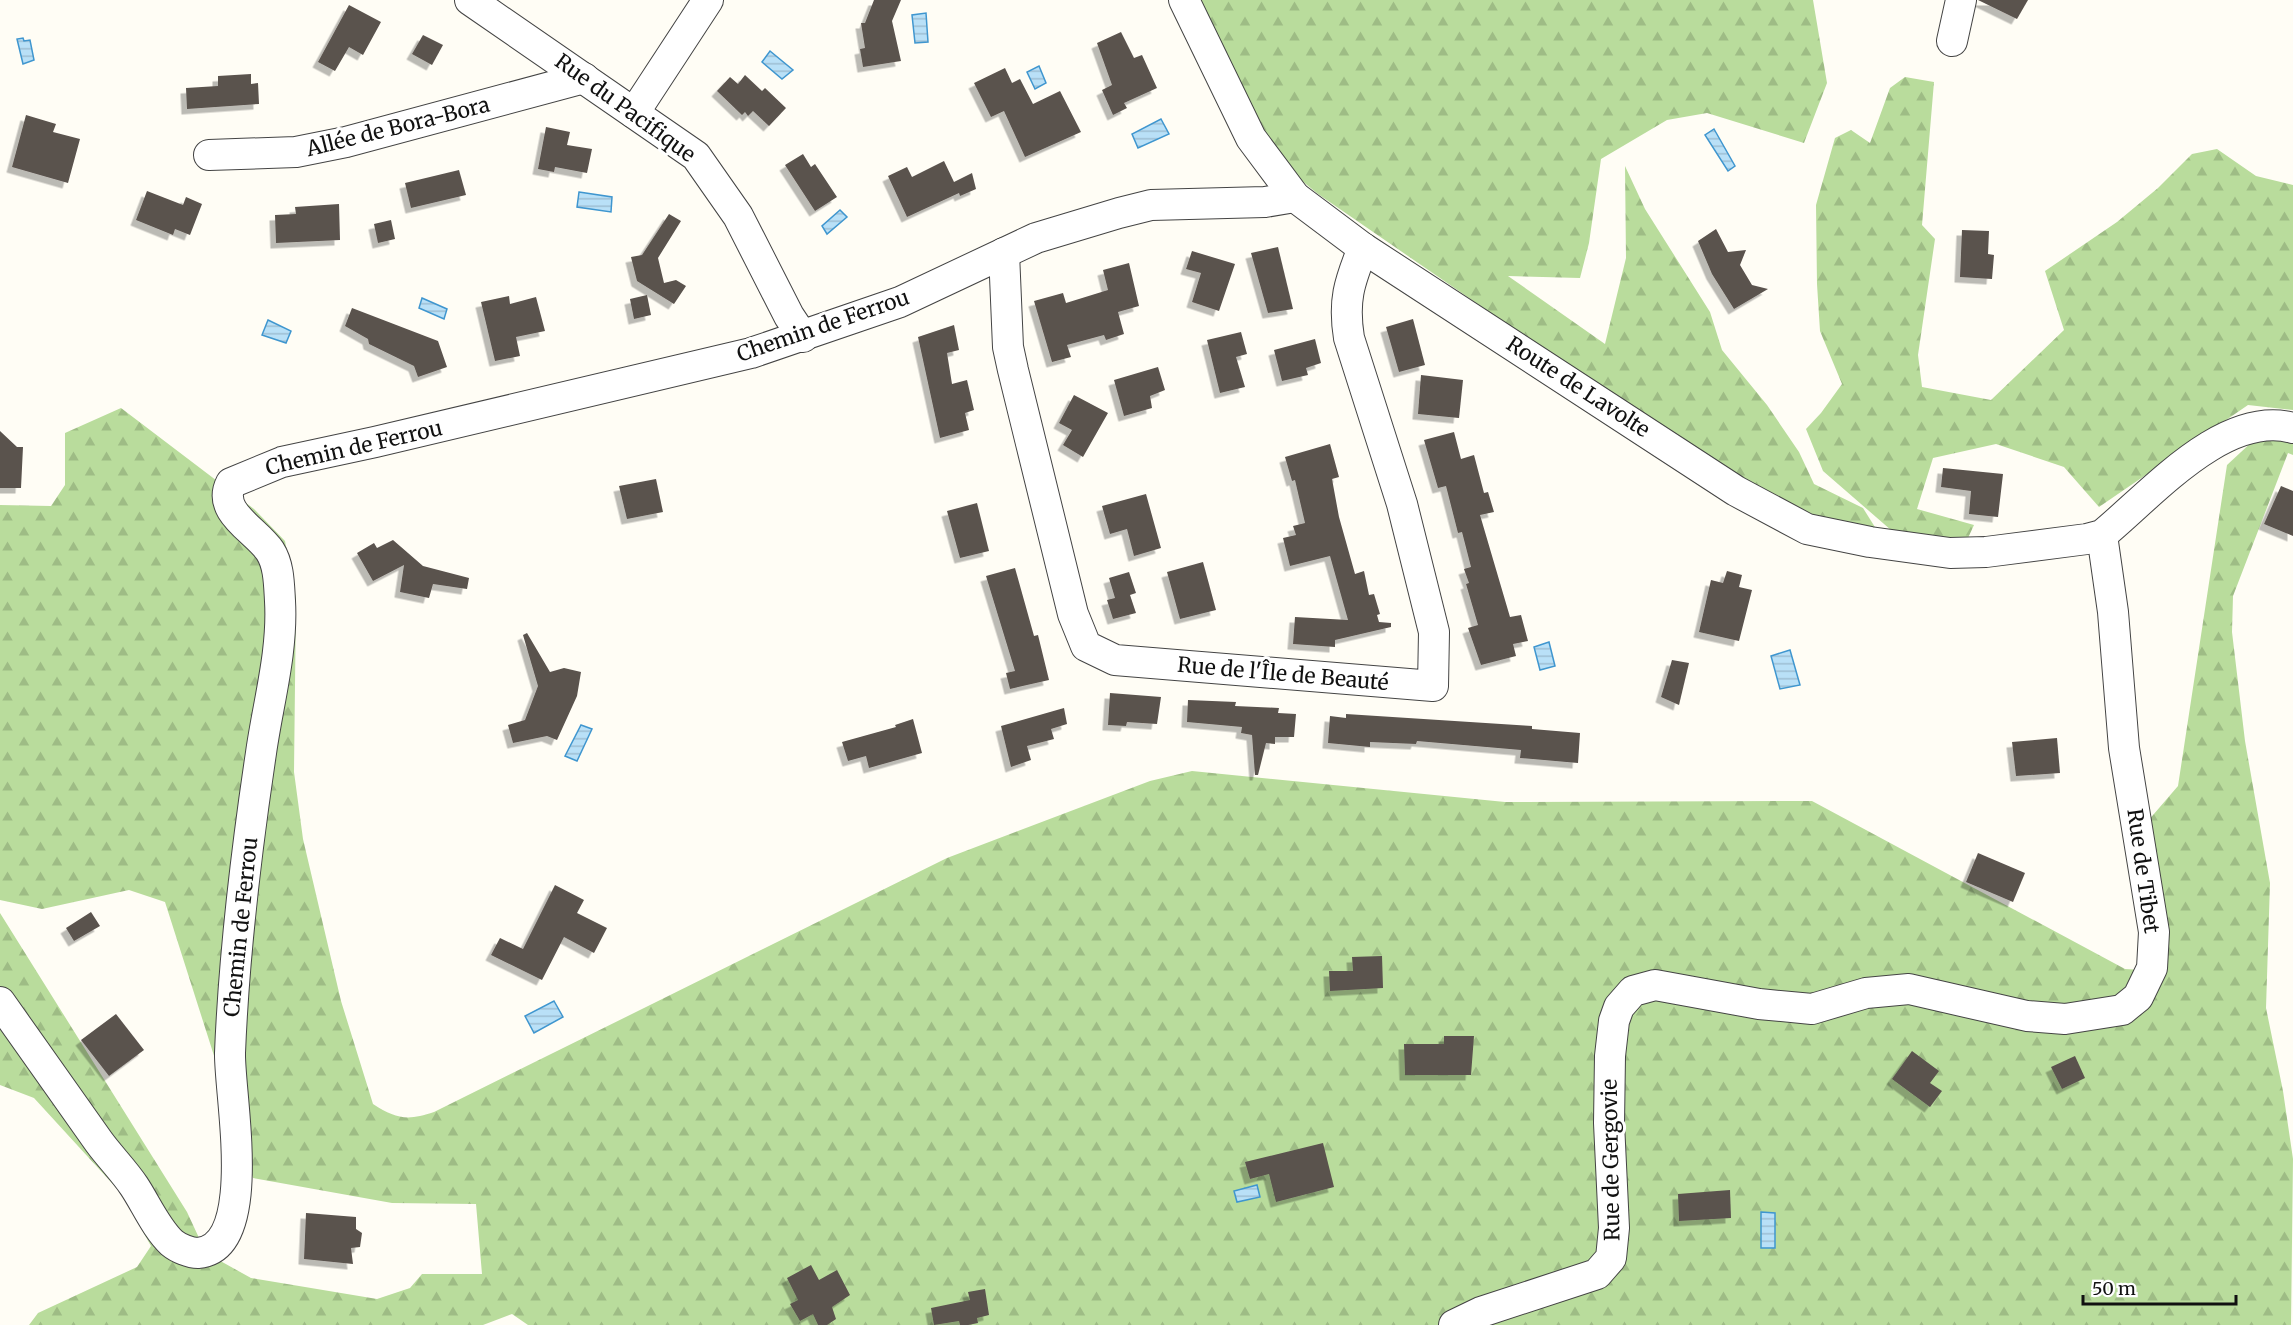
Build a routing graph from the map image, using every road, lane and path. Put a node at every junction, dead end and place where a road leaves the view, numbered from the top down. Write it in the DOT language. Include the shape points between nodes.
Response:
graph roads {
  1 [pos="470,0"];
  2 [pos="708,0"];
  3 [pos="1184,0"];
  4 [pos="1961,0"];
  5 [pos="1952,41"];
  6 [pos="584,78"];
  7 [pos="634,112"];
  8 [pos="208,155"];
  9 [pos="1269,163"];
  10 [pos="1295,197"];
  11 [pos="1234,202"];
  12 [pos="1363,248"];
  13 [pos="1004,253"];
  14 [pos="803,337"];
  15 [pos="2293,428"];
  16 [pos="2102,535"];
  17 [pos="1656,984"];
  18 [pos="0,1002"];
  19 [pos="1455,1325"];
  1 -- 6 [label="street, Rue du Pacifique"];
  2 -- 7 [label="street"];
  3 -- 9 [label="street, Route de Lavolte" via="1251,138"];
  4 -- 5 [label="street"];
  6 -- 7 [label="street, Rue du Pacifique"];
  6 -- 8 [label="street, Allée de Bora-Bora" via="336,144 296,152"];
  7 -- 14 [label="street, Rue du Pacifique" via="696,156 738,216"];
  9 -- 10 [label="street, Route de Lavolte"];
  9 -- 11 [label="street" via="1262,182"];
  10 -- 11 [label="street, Chemin de Ferrou"];
  10 -- 12 [label="street, Route de Lavolte"];
  11 -- 13 [label="street, Chemin de Ferrou" via="1151,205 1036,238"];
  12 -- 13 [label="street, Rue de l'Île de Beauté" via="1346,292 1344,311 1402,504 1434,632 1433,686 1115,660 1086,646 1073,614 1008,347"];
  12 -- 16 [label="street, Route de Lavolte" via="1736,491 1807,529 1950,553 1986,552"];
  13 -- 14 [label="street, Chemin de Ferrou" via="900,302"];
  14 -- 18 [label="street, Chemin de Ferrou" via="683,371 282,462 229,485 228,500 233,513 265,545 277,566 280,626 233,978 230,1066 237,1170 235,1209 219,1242 197,1253 171,1242"];
  15 -- 16 [label="street" via="2267,424 2228,436 2193,458"];
  16 -- 17 [label="street, Rue de Tibet" via="2123,737 2154,932 2152,968 2130,1005 2111,1014 2065,1020 2027,1016 1909,989 1866,993 1812,1009 1759,1005"];
  17 -- 19 [label="street, Rue de Gergovie" via="1633,991 1619,1007 1614,1021 1608,1096 1614,1228 1611,1258 1598,1274 1481,1312"];
}
